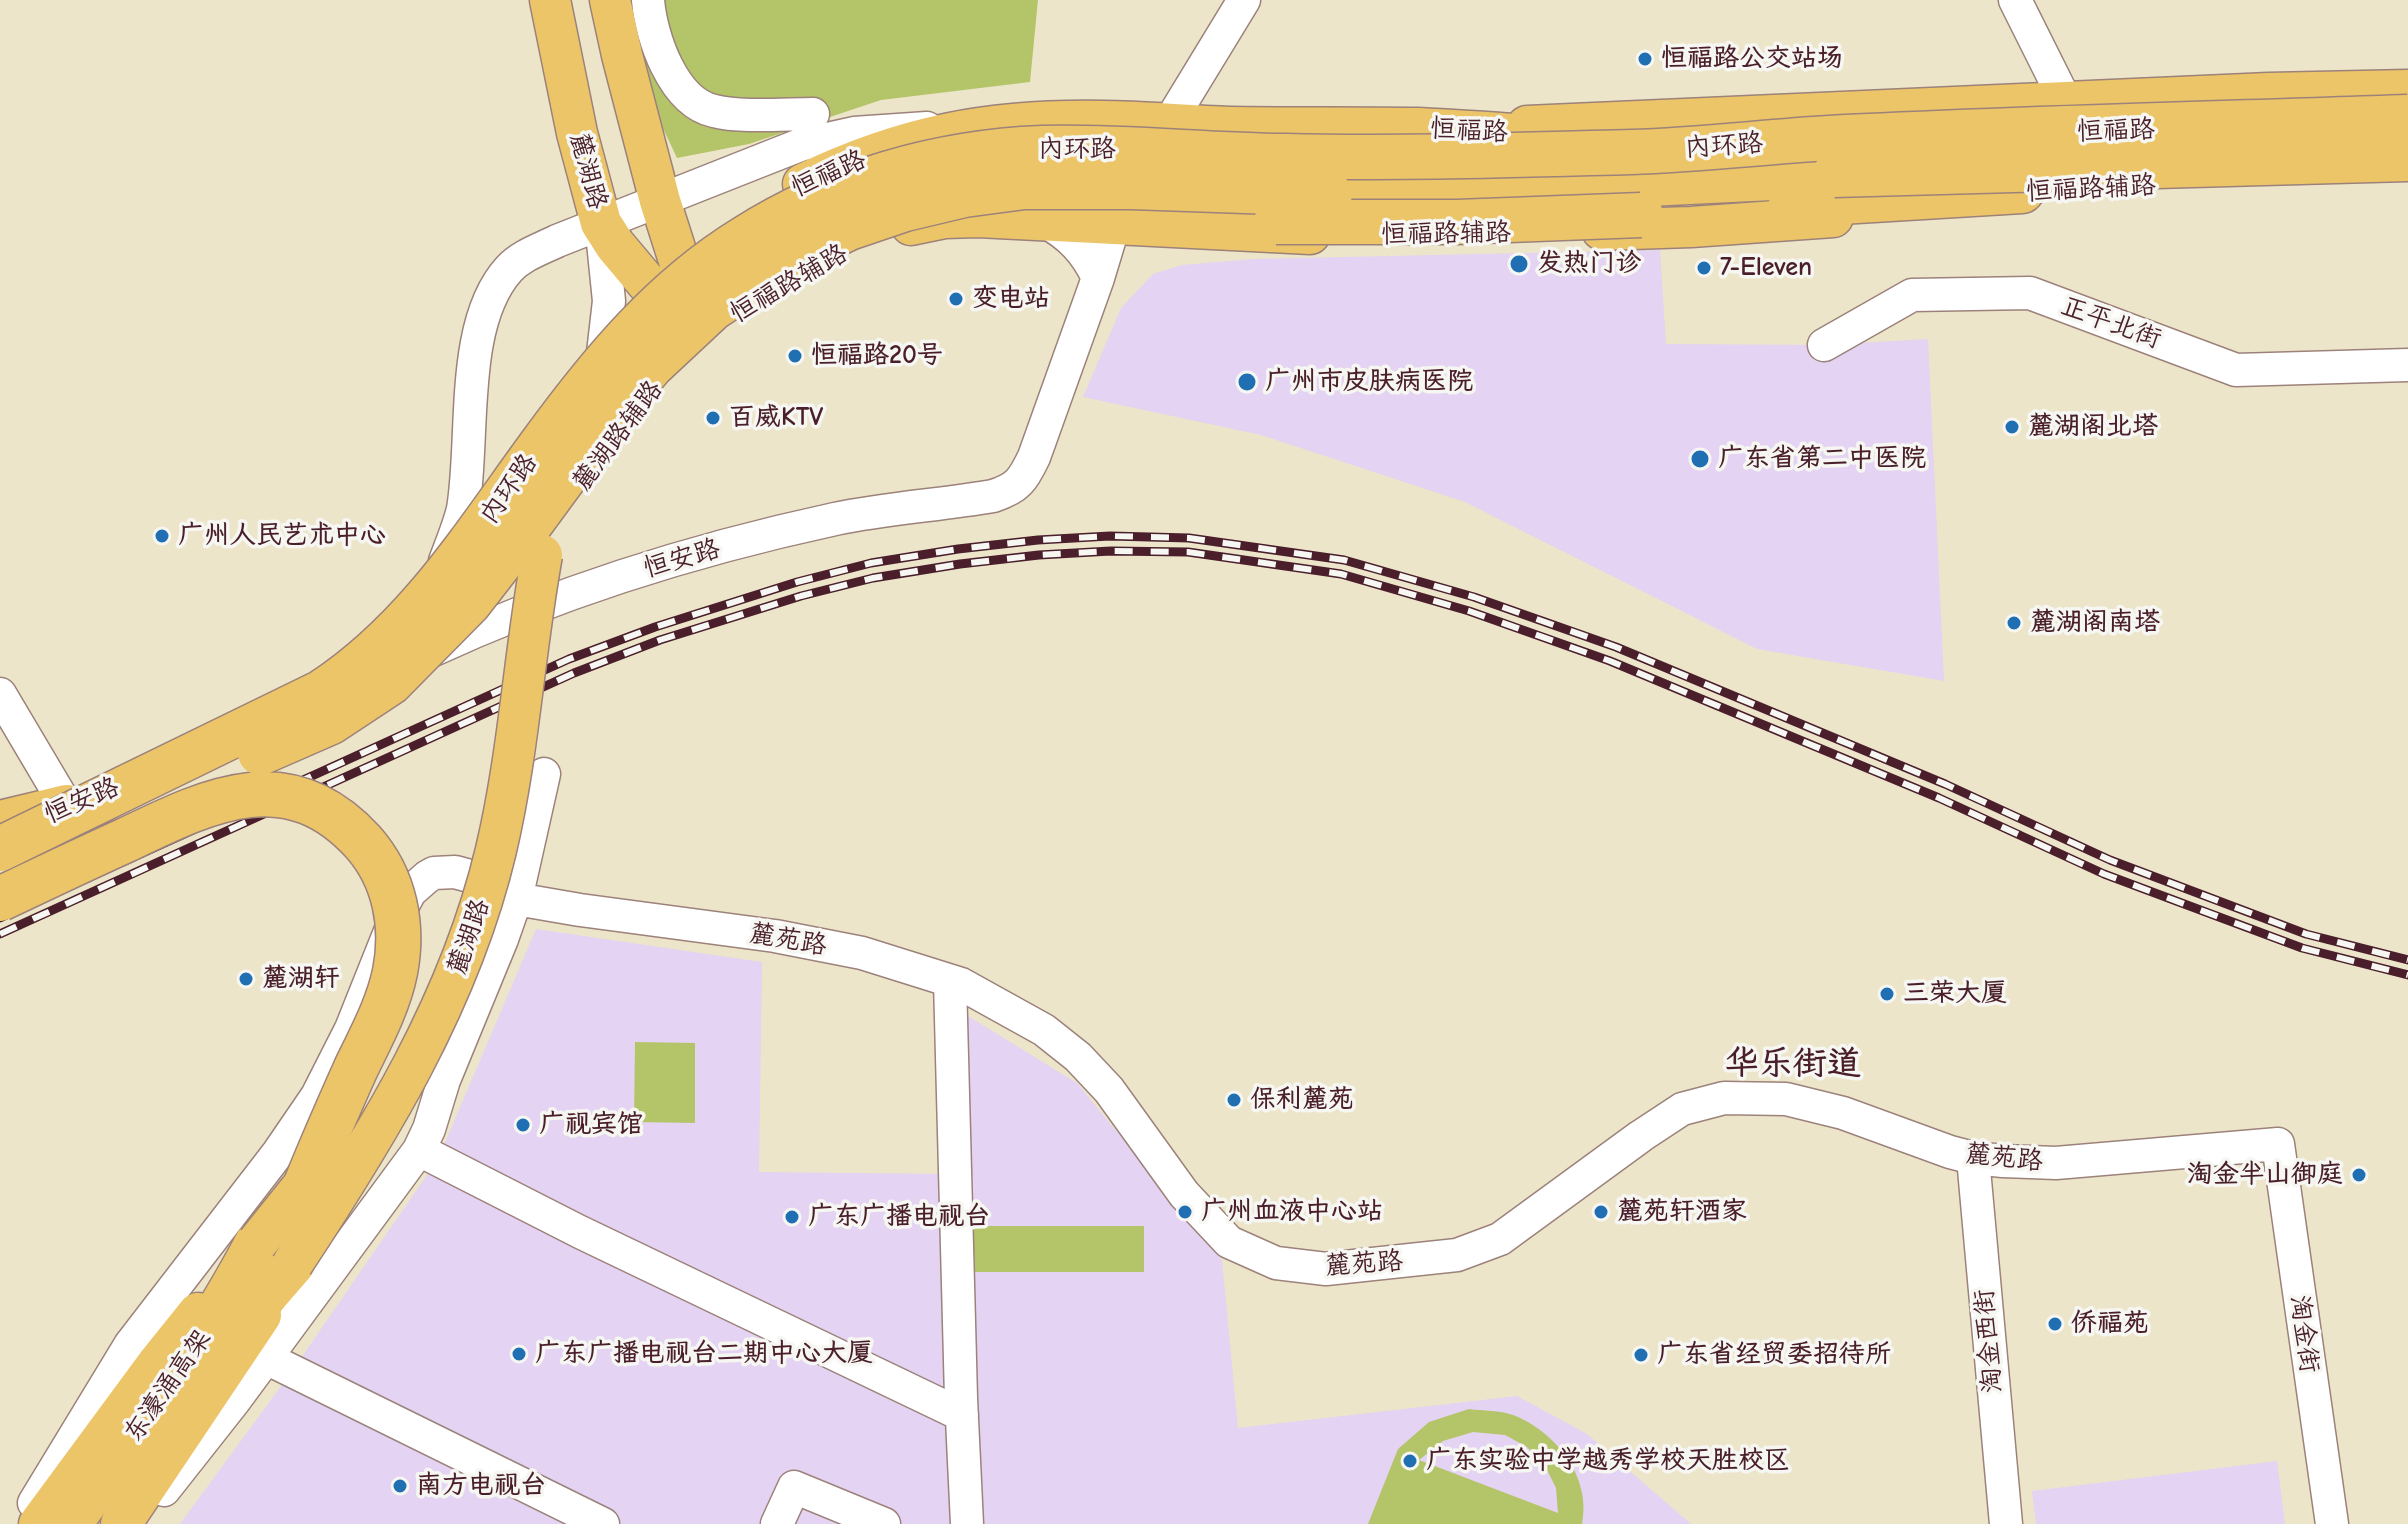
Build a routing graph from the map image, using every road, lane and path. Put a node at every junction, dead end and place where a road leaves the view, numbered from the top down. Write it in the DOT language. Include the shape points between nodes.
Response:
graph roads {
  1 [pos="550,0"];
  2 [pos="610,0"];
  3 [pos="648,0"];
  4 [pos="1244,0"];
  5 [pos="2015,0"];
  6 [pos="2408,90"];
  7 [pos="2150,98"];
  8 [pos="2066,102"];
  9 [pos="813,114"];
  10 [pos="2408,120"];
  11 [pos="1168,124"];
  12 [pos="985,126"];
  13 [pos="1419,128"];
  14 [pos="2109,146"];
  15 [pos="2408,153"];
  16 [pos="2408,159"];
  17 [pos="1140,171"];
  18 [pos="966,175"];
  19 [pos="2408,179"];
  20 [pos="2022,191"];
  21 [pos="660,201"];
  22 [pos="971,217"];
  23 [pos="1044,221"];
  24 [pos="601,223"];
  25 [pos="1114,225"];
  26 [pos="849,228"];
  27 [pos="557,241"];
  28 [pos="607,277"];
  29 [pos="1098,278"];
  30 [pos="682,301"];
  31 [pos="1824,345"];
  32 [pos="603,353"];
  33 [pos="2408,365"];
  34 [pos="462,510"];
  35 [pos="533,550"];
  36 [pos="521,614"];
  37 [pos="369,681"];
  38 [pos="0,694"];
  39 [pos="544,774"];
  40 [pos="67,807"];
  41 [pos="0,823"];
  42 [pos="0,837"];
  43 [pos="0,849"];
  44 [pos="0,872"];
  45 [pos="0,899"];
  46 [pos="516,899"];
  47 [pos="950,981"];
  48 [pos="2278,1144"];
  49 [pos="419,1150"];
  50 [pos="1973,1158"];
  51 [pos="306,1184"];
  52 [pos="275,1253"];
  53 [pos="266,1358"];
  54 [pos="962,1415"];
  55 [pos="22,1524"];
  56 [pos="39,1524"];
  57 [pos="69,1524"];
  58 [pos="92,1524"];
  59 [pos="121,1524"];
  60 [pos="131,1524"];
  61 [pos="603,1524"];
  62 [pos="777,1524"];
  63 [pos="884,1524"];
  64 [pos="967,1524"];
  65 [pos="2006,1524"];
  66 [pos="2332,1524"];
  1 -- 24 [label="main road, 麓湖路"];
  2 -- 21 [label="main road"];
  3 -- 9 [label="street" via="665,66 692,99 710,111 725,113"];
  4 -- 11 [label="street, 恒安路"];
  5 -- 8 [label="street"];
  6 -- 7 [label="main road"];
  7 -- 8 [label="main road"];
  7 -- 14 [label="main road"];
  8 -- 13 [label="main road"];
  10 -- 14 [label="main road, 恒福路"];
  10 -- 43 [label="highway, 内环路, bridge" via="1376,158 1042,148 964,156 887,173 812,202 744,238 650,313 580,392 433,592 352,672 322,692"];
  11 -- 12 [label="main road, 恒福路"];
  11 -- 13 [label="main road, 恒福路"];
  11 -- 17 [label="street, 恒安路"];
  12 -- 21 [label="street" via="897,128 826,139 774,154"];
  12 -- 30 [label="main road, 恒福路" via="900,145 791,190 750,216"];
  13 -- 14 [label="main road, 恒福路" via="1700,142"];
  14 -- 15 [label="main road, 恒福路"];
  14 -- 17 [label="main road, 恒福路" via="1546,182"];
  14 -- 20 [label="main road"];
  16 -- 26 [label="highway, 内环路, bridge" via="1452,192 1039,186 934,201"];
  17 -- 18 [label="main road, 恒福路"];
  17 -- 25 [label="street, 恒安路"];
  18 -- 22 [label="street"];
  18 -- 30 [label="main road, 恒福路" via="900,189 819,218 765,246"];
  19 -- 20 [label="main road, 恒福路辅路"];
  20 -- 25 [label="main road, 恒福路辅路" via="1935,208 1677,228 1363,235"];
  20 -- 26 [label="highway, bridge" via="1457,222 1303,224 957,212"];
  21 -- 24 [label="street"];
  21 -- 30 [label="main road"];
  22 -- 23 [label="main road, 恒福路辅路"];
  22 -- 30 [label="main road, 恒福路辅路" via="916,223 804,269"];
  23 -- 25 [label="main road, 恒福路辅路"];
  23 -- 29 [label="street" via="1080,247"];
  24 -- 27 [label="street"];
  24 -- 28 [label="street"];
  24 -- 30 [label="main road, 麓湖路" via="635,271"];
  25 -- 29 [label="street, 恒安路"];
  26 -- 44 [label="highway, 内环路, bridge" via="755,279 671,345 616,407 469,603 390,683 331,722"];
  27 -- 28 [label="street" via="582,245"];
  27 -- 34 [label="street" via="512,266 482,318"];
  28 -- 32 [label="street"];
  29 -- 36 [label="street, 恒安路" via="1034,457 1013,488 993,496 777,533 672,561"];
  30 -- 32 [label="main road, 恒福路"];
  30 -- 35 [label="main road, 麓湖路" via="593,410 567,457"];
  31 -- 33 [label="street, 正平北街" via="1912,295 2030,293 2236,370"];
  32 -- 35 [label="main road, 麓湖路" via="564,406 535,476"];
  34 -- 36 [label="street" via="490,596"];
  34 -- 37 [label="street" via="426,611"];
  35 -- 51 [label="main road, 麓湖路, bridge" via="501,684 486,780 452,912 414,1012 380,1079"];
  35 -- 52 [label="main road, 麓湖路, bridge" via="510,778 497,848 464,954 405,1081"];
  36 -- 37 [label="street, 恒安路"];
  37 -- 40 [label="street, 恒安路"];
  38 -- 40 [label="street"];
  39 -- 46 [label="street"];
  40 -- 41 [label="highway"];
  40 -- 42 [label="street, 恒安路"];
  45 -- 51 [label="highway, bridge" via="183,813 232,796 293,798 330,814 352,831 378,863 394,898 395,969 386,1004"];
  46 -- 47 [label="street, 麓苑路" via="775,936 862,953"];
  46 -- 49 [label="street"];
  46 -- 55 [label="street" via="499,884 455,872 434,873 410,892 317,1096 130,1345"];
  47 -- 50 [label="street, 麓苑路" via="1044,1030 1078,1057 1109,1090 1184,1194 1229,1242 1276,1263 1326,1269 1457,1255 1500,1239 1682,1109 1724,1098 1786,1099"];
  47 -- 54 [label="street"];
  48 -- 50 [label="street, 麓苑路" via="2056,1163"];
  48 -- 66 [label="street, 淘金街"];
  49 -- 53 [label="street"];
  49 -- 54 [label="street"];
  50 -- 65 [label="street, 淘金西街"];
  51 -- 52 [label="main road, 麓湖路, bridge"];
  52 -- 56 [label="main road, 麓湖路" via="157,1364"];
  52 -- 57 [label="highway, 东濠涌高架" via="230,1295"];
  52 -- 58 [label="highway, 东濠涌高架" via="245,1316"];
  52 -- 59 [label="main road, 麓湖路" via="234,1358"];
  53 -- 60 [label="street" via="155,1501"];
  53 -- 61 [label="street"];
  54 -- 64 [label="street"];
  62 -- 63 [label="street" via="794,1487"];
}
